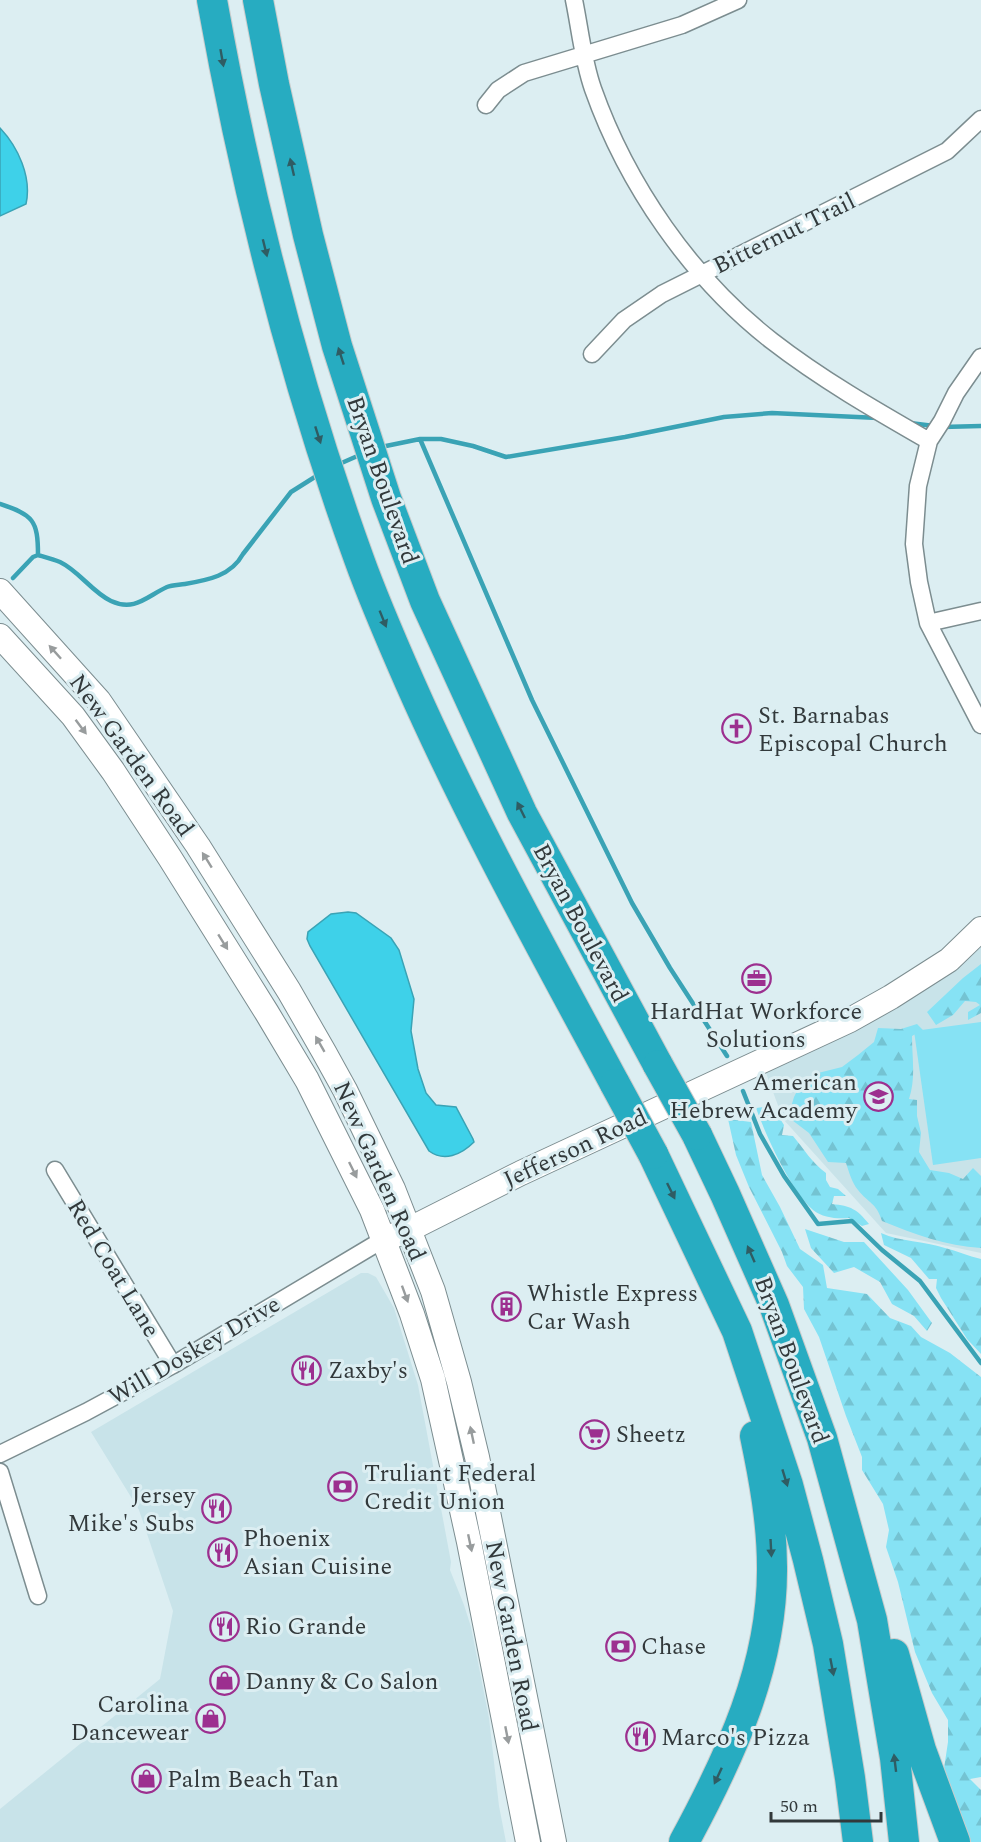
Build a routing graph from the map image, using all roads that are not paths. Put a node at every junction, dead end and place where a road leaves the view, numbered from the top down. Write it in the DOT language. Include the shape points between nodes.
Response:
graph roads {
  1 [pos="212,0"];
  2 [pos="258,0"];
  3 [pos="574,0"];
  4 [pos="738,0"];
  5 [pos="585,54"];
  6 [pos="486,105"];
  7 [pos="981,119"];
  8 [pos="702,274"];
  9 [pos="592,354"];
  10 [pos="981,357"];
  11 [pos="929,441"];
  12 [pos="0,591"];
  13 [pos="981,611"];
  14 [pos="928,623"];
  15 [pos="0,636"];
  16 [pos="981,725"];
  17 [pos="200,905"];
  18 [pos="981,929"];
  19 [pos="273,966"];
  20 [pos="55,1170"];
  21 [pos="689,1227"];
  22 [pos="410,1229"];
  23 [pos="384,1239"];
  24 [pos="173,1365"];
  25 [pos="822,1438"];
  26 [pos="0,1454"];
  27 [pos="0,1472"];
  28 [pos="38,1596"];
  29 [pos="528,1842"];
  30 [pos="554,1842"];
  31 [pos="684,1842"];
  32 [pos="858,1842"];
  33 [pos="904,1842"];
  34 [pos="955,1842"];
  1 -- 21 [label="highway, Bryan Boulevard, one-way, bridge" via="226,81 282,319 359,561 461,794"];
  25 -- 2 [label="highway, Bryan Boulevard, one-way, bridge" via="774,1305 725,1194 697,1135 522,813 425,601 386,498 337,346 276,96"];
  3 -- 5 [label="street"];
  4 -- 5 [label="street" via="682,25"];
  5 -- 6 [label="street" via="524,73 498,90"];
  5 -- 8 [label="street" via="592,87 637,183"];
  7 -- 8 [label="street, Bitternut Trail" via="947,151"];
  8 -- 9 [label="street, Bitternut Trail" via="662,294 624,320"];
  8 -- 11 [label="street" via="772,341 845,392"];
  10 -- 11 [label="street"];
  11 -- 14 [label="street" via="918,486 914,544"];
  19 -- 12 [label="main road, New Garden Road, one-way" via="198,846 99,701"];
  13 -- 14 [label="street"];
  14 -- 16 [label="street"];
  15 -- 17 [label="main road, New Garden Road, one-way" via="73,716"];
  17 -- 19 [label="main road" via="208,900 218,902 243,939"];
  17 -- 23 [label="main road, New Garden Road, one-way" via="307,1080"];
  18 -- 22 [label="main road, Jefferson Road" via="949,960 850,1020 520,1173"];
  22 -- 19 [label="main road, New Garden Road, one-way" via="345,1090"];
  20 -- 24 [label="street, Red Coat Lane"];
  21 -- 31 [label="highway, one-way" via="751,1421 767,1500 772,1568 763,1651 749,1700 725,1762"];
  21 -- 32 [label="highway, Bryan Boulevard, one-way" via="737,1331 788,1485 839,1700"];
  22 -- 23 [label="main road, Jefferson Road"];
  30 -- 22 [label="main road, New Garden Road, one-way" via="468,1418 448,1338"];
  23 -- 24 [label="street, Will Doskey Drive"];
  23 -- 29 [label="main road, New Garden Road, one-way" via="438,1401"];
  24 -- 26 [label="street, Will Doskey Drive"];
  33 -- 25 [label="highway, Bryan Boulevard, one-way" via="895,1758 872,1620"];
  25 -- 34 [label="highway" via="871,1570 921,1750"];
  27 -- 28 [label="street"];
}
